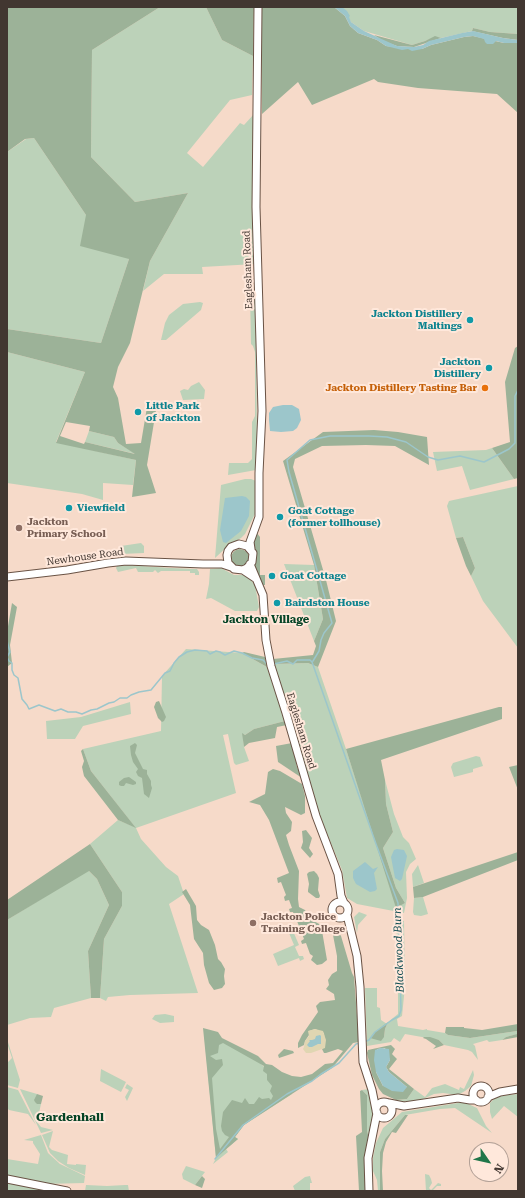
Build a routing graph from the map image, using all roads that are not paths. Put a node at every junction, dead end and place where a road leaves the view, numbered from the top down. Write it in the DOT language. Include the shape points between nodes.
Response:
graph roads {
  1 [pos="258,7"];
  2 [pos="254,532"];
  3 [pos="239,544"];
  4 [pos="251,549"];
  5 [pos="227,555"];
  6 [pos="214,563"];
  7 [pos="250,564"];
  8 [pos="231,567"];
  9 [pos="243,570"];
  10 [pos="7,576"];
  11 [pos="255,578"];
  12 [pos="339,888"];
  13 [pos="344,903"];
  14 [pos="332,906"];
  15 [pos="347,915"];
  16 [pos="339,918"];
  17 [pos="352,932"];
  18 [pos="486,1088"];
  19 [pos="518,1089"];
  20 [pos="372,1090"];
  21 [pos="475,1090"];
  22 [pos="500,1092"];
  23 [pos="488,1097"];
  24 [pos="458,1098"];
  25 [pos="476,1100"];
  26 [pos="387,1102"];
  27 [pos="404,1106"];
  28 [pos="376,1112"];
  29 [pos="389,1116"];
  30 [pos="373,1134"];
  31 [pos="7,1179"];
  32 [pos="67,1191"];
  33 [pos="369,1191"];
  1 -- 2 [label="main road, Eaglesham Road" via="256,207 262,411 259,517"];
  2 -- 3 [label="main road"];
  2 -- 4 [label="main road, Eaglesham Road" via="250,542"];
  3 -- 4 [label="main road"];
  3 -- 5 [label="main road" via="231,547"];
  4 -- 7 [label="main road" via="253,558"];
  5 -- 6 [label="main road, Newhouse Road"];
  5 -- 8 [label="main road"];
  6 -- 8 [label="main road, Newhouse Road"];
  6 -- 10 [label="main road, Newhouse Road" via="108,562 68,570"];
  7 -- 9 [label="main road"];
  7 -- 11 [label="main road, Eaglesham Road"];
  8 -- 9 [label="main road"];
  9 -- 11 [label="main road"];
  11 -- 12 [label="main road, Eaglesham Road" via="263,595 266,640 271,666 316,816 338,874"];
  12 -- 13 [label="main road, Eaglesham Road"];
  12 -- 14 [label="main road"];
  13 -- 14 [label="main road" via="336,902"];
  13 -- 15 [label="main road" via="348,907"];
  14 -- 16 [label="main road" via="333,914"];
  15 -- 16 [label="main road"];
  15 -- 17 [label="main road"];
  16 -- 17 [label="main road"];
  17 -- 20 [label="main road" via="360,987 363,1062"];
  18 -- 21 [label="main road" via="480,1086"];
  18 -- 22 [label="main road"];
  18 -- 23 [label="main road"];
  19 -- 22 [label="main road"];
  20 -- 26 [label="main road"];
  20 -- 28 [label="main road"];
  21 -- 24 [label="main road"];
  21 -- 25 [label="main road"];
  22 -- 23 [label="main road"];
  23 -- 25 [label="main road" via="483,1102"];
  24 -- 25 [label="main road"];
  24 -- 27 [label="main road"];
  26 -- 27 [label="main road"];
  26 -- 28 [label="main road" via="379,1104"];
  26 -- 29 [label="main road" via="392,1108"];
  27 -- 29 [label="main road"];
  28 -- 29 [label="main road" via="382,1118"];
  28 -- 30 [label="main road"];
  29 -- 30 [label="main road"];
  30 -- 33 [label="main road" via="368,1158"];
  31 -- 32 [label="main road"];
}
